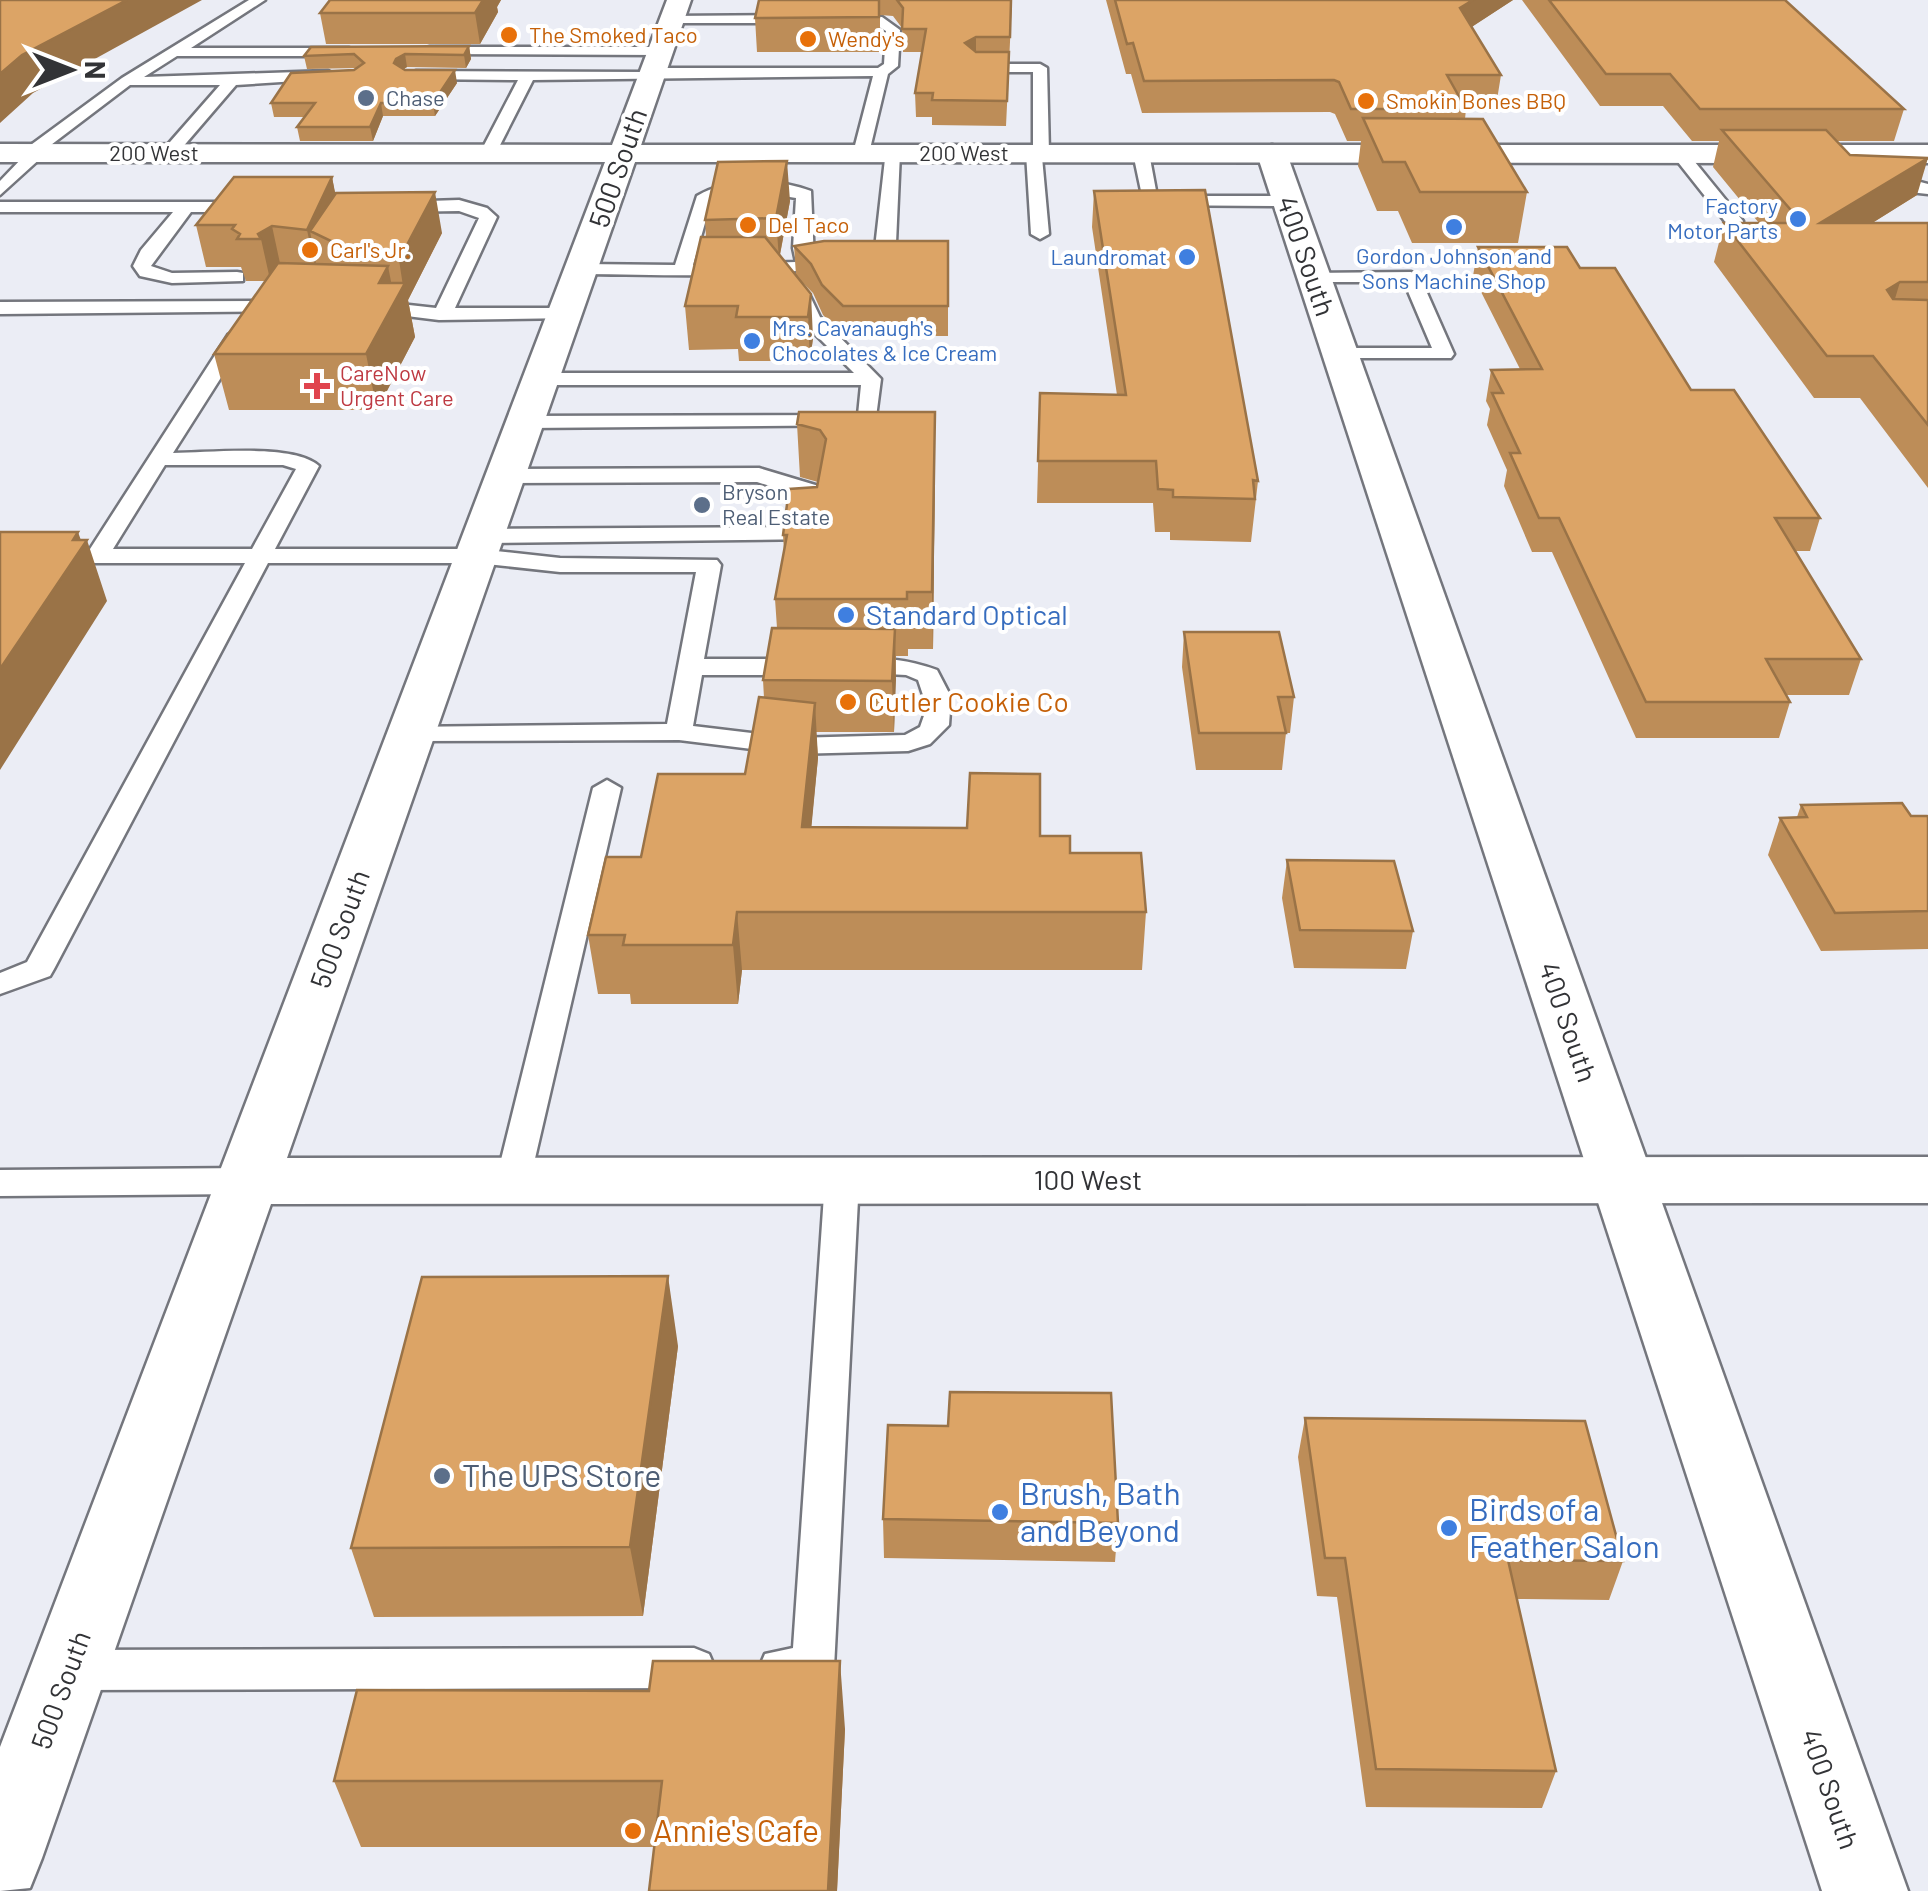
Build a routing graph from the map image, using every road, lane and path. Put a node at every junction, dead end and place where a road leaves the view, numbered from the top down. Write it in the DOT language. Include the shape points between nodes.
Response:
graph roads {
  1 [pos="258,0"];
  2 [pos="675,10"];
  3 [pos="836,18"];
  4 [pos="817,19"];
  5 [pos="416,51"];
  6 [pos="172,52"];
  7 [pos="359,52"];
  8 [pos="654,66"];
  9 [pos="976,68"];
  10 [pos="881,72"];
  11 [pos="339,75"];
  12 [pos="407,75"];
  13 [pos="528,76"];
  14 [pos="128,81"];
  15 [pos="232,81"];
  16 [pos="22,153"];
  17 [pos="169,153"];
  18 [pos="488,153"];
  19 [pos="622,153"];
  20 [pos="862,153"];
  21 [pos="892,153"];
  22 [pos="1038,153"];
  23 [pos="1141,153"];
  24 [pos="1680,154"];
  25 [pos="1818,154"];
  26 [pos="1928,154"];
  27 [pos="1280,177"];
  28 [pos="1840,177"];
  29 [pos="1862,184"];
  30 [pos="1928,189"];
  31 [pos="0,190"];
  32 [pos="0,206"];
  33 [pos="186,207"];
  34 [pos="280,207"];
  35 [pos="374,207"];
  36 [pos="1737,225"];
  37 [pos="1040,234"];
  38 [pos="806,264"];
  39 [pos="772,267"];
  40 [pos="582,269"];
  41 [pos="683,269"];
  42 [pos="237,278"];
  43 [pos="1314,278"];
  44 [pos="354,304"];
  45 [pos="256,307"];
  46 [pos="310,307"];
  47 [pos="0,308"];
  48 [pos="439,314"];
  49 [pos="566,314"];
  50 [pos="1340,354"];
  51 [pos="871,378"];
  52 [pos="541,380"];
  53 [pos="526,422"];
  54 [pos="159,459"];
  55 [pos="506,476"];
  56 [pos="480,546"];
  57 [pos="0,556"];
  58 [pos="259,557"];
  59 [pos="96,558"];
  60 [pos="690,667"];
  61 [pos="678,732"];
  62 [pos="412,733"];
  63 [pos="607,788"];
  64 [pos="0,984"];
  65 [pos="513,1180"];
  66 [pos="842,1180"];
  67 [pos="1622,1180"];
  68 [pos="1928,1180"];
  69 [pos="248,1181"];
  70 [pos="0,1183"];
  71 [pos="68,1670"];
  72 [pos="18,1758"];
  73 [pos="0,1858"];
  74 [pos="1864,1891"];
  1 -- 6 [label="lane"];
  2 -- 4 [label="lane"];
  2 -- 8 [label="main road, 500 South"];
  3 -- 10 [label="lane" via="888,23 891,66"];
  5 -- 8 [label="lane"];
  6 -- 7 [label="lane"];
  6 -- 14 [label="lane"];
  8 -- 10 [label="lane"];
  8 -- 13 [label="lane"];
  8 -- 19 [label="main road, 500 South"];
  9 -- 22 [label="lane" via="1040,68"];
  10 -- 20 [label="lane"];
  11 -- 15 [label="lane"];
  12 -- 13 [label="lane"];
  13 -- 18 [label="lane"];
  14 -- 15 [label="lane"];
  14 -- 16 [label="lane"];
  15 -- 17 [label="lane"];
  16 -- 17 [label="main road, 200 West"];
  16 -- 31 [label="lane"];
  17 -- 18 [label="main road, 200 West"];
  18 -- 19 [label="main road, 200 West"];
  19 -- 20 [label="main road, 200 West"];
  19 -- 40 [label="main road, 500 South"];
  20 -- 21 [label="main road, 200 West"];
  21 -- 22 [label="main road, 200 West"];
  21 -- 38 [label="lane" via="881,252"];
  22 -- 23 [label="main road, 200 West"];
  22 -- 37 [label="lane"];
  23 -- 27 [label="main road, 200 West"];
  23 -- 27 [label="lane" via="1150,201"];
  24 -- 25 [label="main road, 200 West"];
  24 -- 27 [label="main road, 200 West"];
  24 -- 36 [label="lane"];
  25 -- 26 [label="main road, 200 West"];
  25 -- 28 [label="lane"];
  27 -- 43 [label="main road, 400 South"];
  29 -- 30 [label="lane"];
  32 -- 33 [label="lane"];
  33 -- 34 [label="lane"];
  33 -- 42 [label="lane" via="147,254 146,272"];
  35 -- 48 [label="lane" via="486,212"];
  38 -- 39 [label="lane"];
  38 -- 41 [label="lane" via="805,195 740,189 703,200"];
  39 -- 41 [label="lane"];
  39 -- 51 [label="lane" via="811,319"];
  40 -- 41 [label="lane"];
  40 -- 49 [label="main road, 500 South"];
  43 -- 50 [label="main road, 400 South"];
  43 -- 50 [label="lane" via="1411,278 1444,354"];
  44 -- 48 [label="lane"];
  45 -- 46 [label="lane"];
  45 -- 47 [label="lane"];
  45 -- 54 [label="lane"];
  48 -- 49 [label="lane"];
  49 -- 52 [label="main road, 500 South"];
  50 -- 67 [label="main road, 400 South"];
  51 -- 52 [label="lane"];
  51 -- 53 [label="lane" via="868,421"];
  52 -- 53 [label="main road, 500 South"];
  53 -- 55 [label="main road, 500 South"];
  54 -- 58 [label="lane" via="284,459 308,466"];
  54 -- 59 [label="lane"];
  55 -- 56 [label="main road, 500 South"];
  55 -- 56 [label="lane" via="759,476 814,492 810,534"];
  56 -- 58 [label="lane"];
  56 -- 60 [label="lane" via="560,564 709,564"];
  56 -- 62 [label="main road, 500 South"];
  57 -- 59 [label="lane"];
  58 -- 59 [label="lane"];
  58 -- 64 [label="lane" via="39,969"];
  60 -- 61 [label="lane"];
  60 -- 61 [label="lane" via="909,668 934,684 939,721 925,739 888,745 793,746"];
  61 -- 62 [label="lane"];
  62 -- 69 [label="main road, 500 South"];
  63 -- 65 [label="lane"];
  65 -- 66 [label="main road, 100 West"];
  65 -- 69 [label="main road, 100 West"];
  66 -- 67 [label="main road, 100 West"];
  66 -- 71 [label="lane" via="812,1668"];
  67 -- 68 [label="main road, 100 West"];
  67 -- 74 [label="main road, 400 South"];
  69 -- 70 [label="lane"];
  69 -- 71 [label="main road, 500 South"];
  71 -- 72 [label="main road, 500 South"];
  72 -- 73 [label="main road, 500 South"];
}
